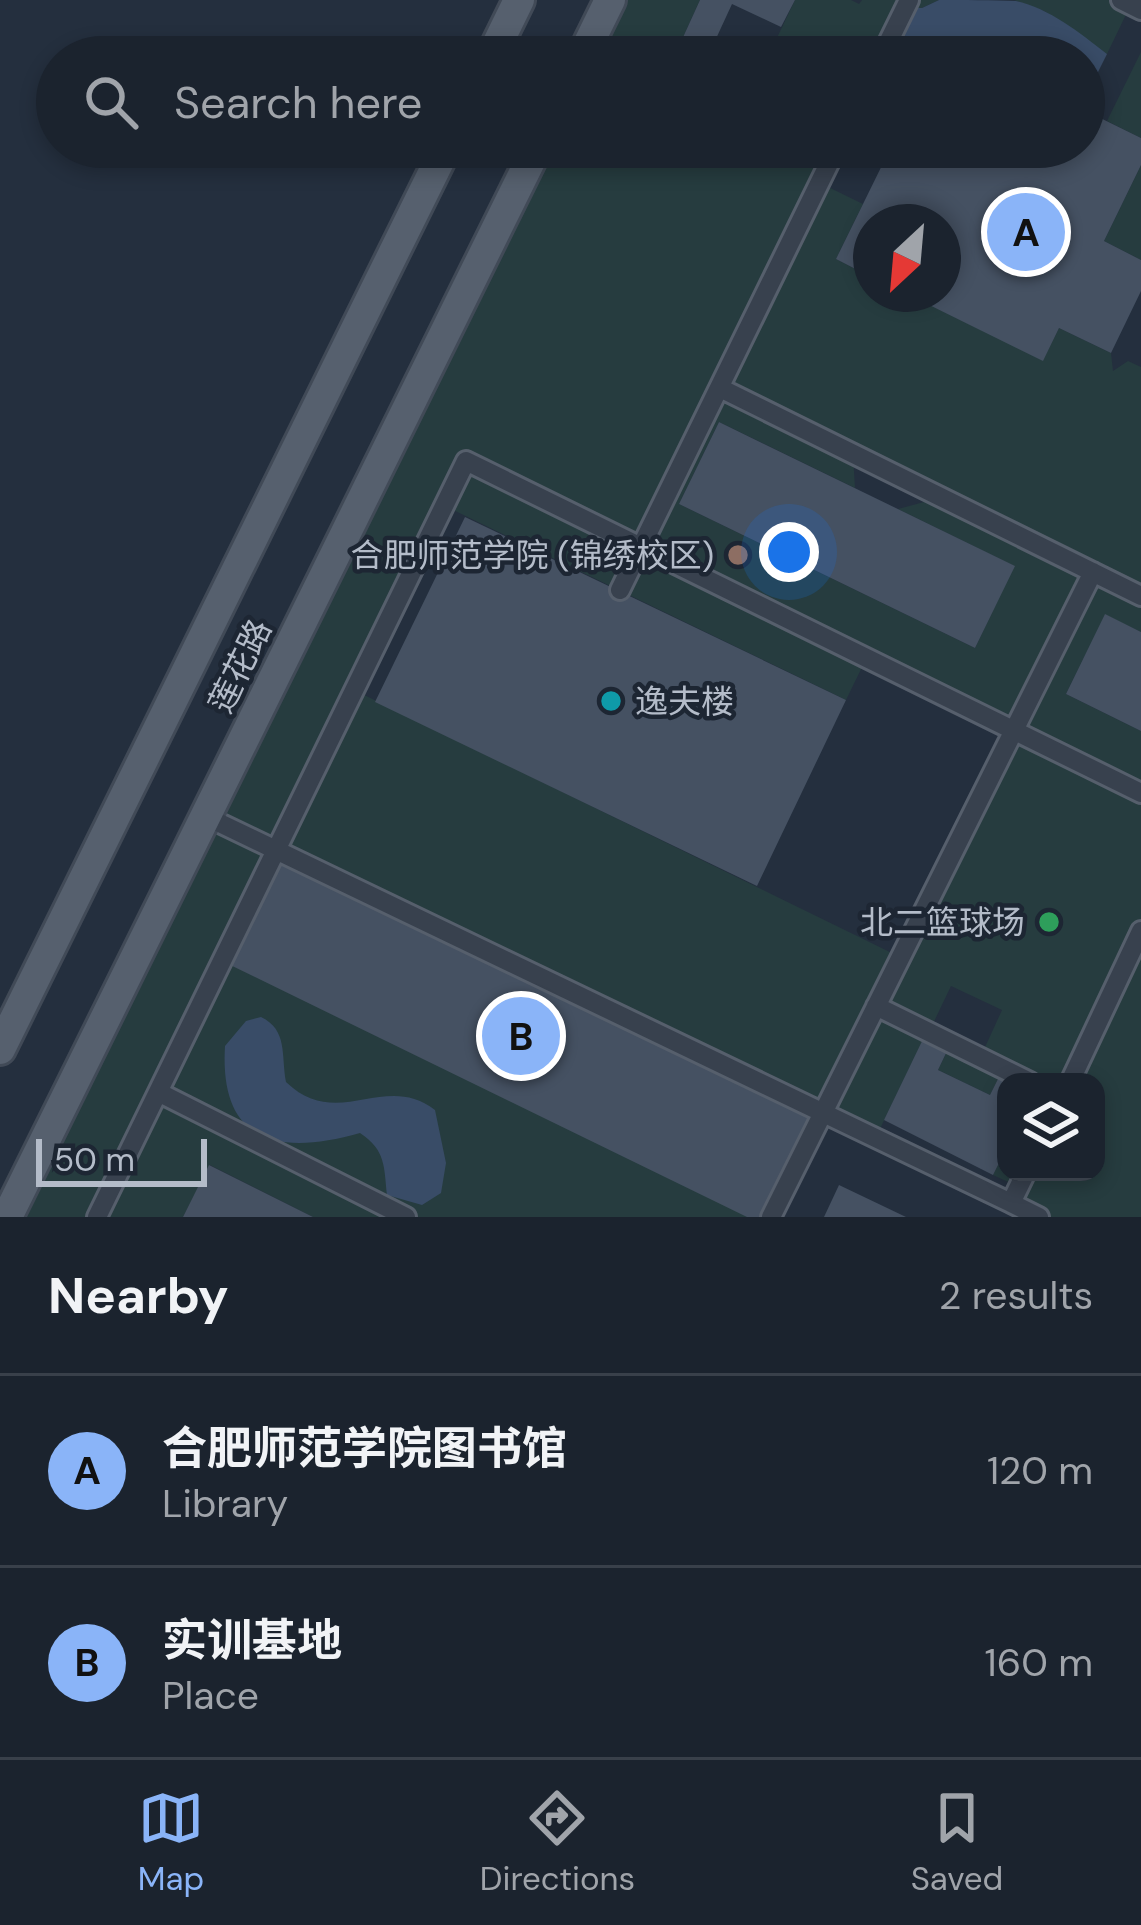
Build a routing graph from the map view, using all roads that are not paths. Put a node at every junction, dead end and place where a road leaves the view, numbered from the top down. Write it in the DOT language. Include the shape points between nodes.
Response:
graph roads {
  1 [pos="519,0"];
  2 [pos="610,0"];
  3 [pos="909,0"];
  4 [pos="1120,0"];
  5 [pos="1141,10"];
  6 [pos="501,36"];
  7 [pos="592,36"];
  8 [pos="891,36"];
  9 [pos="436,168"];
  10 [pos="527,168"];
  11 [pos="827,168"];
  12 [pos="719,388"];
  13 [pos="642,546"];
  14 [pos="1093,572"];
  15 [pos="620,590"];
  16 [pos="1141,596"];
  17 [pos="1014,731"];
  18 [pos="1141,793"];
  19 [pos="205,816"];
  20 [pos="275,850"];
  21 [pos="1141,931"];
  22 [pos="875,1006"];
  23 [pos="0,1048"];
  24 [pos="1012,1073"];
  25 [pos="1074,1073"];
  26 [pos="158,1092"];
  27 [pos="824,1112"];
  28 [pos="1022,1181"];
  29 [pos="1011,1203"];
  30 [pos="7,1217"];
  31 [pos="97,1217"];
  32 [pos="406,1217"];
  33 [pos="771,1217"];
  34 [pos="1039,1217"];
  1 -- 6 [label="main road"];
  2 -- 7 [label="main road"];
  3 -- 8 [label="street"];
  4 -- 5 [label="street"];
  9 -- 23 [label="main road, 莲花路"];
  10 -- 19 [label="main road, 莲花路"];
  11 -- 12 [label="street"];
  12 -- 13 [label="street"];
  12 -- 14 [label="street"];
  13 -- 15 [label="street"];
  13 -- 17 [label="street"];
  13 -- 20 [label="street" via="466,461"];
  14 -- 16 [label="street"];
  14 -- 17 [label="street"];
  17 -- 18 [label="street"];
  17 -- 22 [label="street"];
  19 -- 20 [label="street"];
  19 -- 30 [label="main road, 莲花路"];
  20 -- 26 [label="street"];
  20 -- 27 [label="street"];
  21 -- 25 [label="street"];
  22 -- 24 [label="street"];
  22 -- 27 [label="street"];
  26 -- 31 [label="street"];
  26 -- 32 [label="street"];
  27 -- 29 [label="street"];
  27 -- 33 [label="street"];
  28 -- 29 [label="street"];
  29 -- 34 [label="street"];
}
